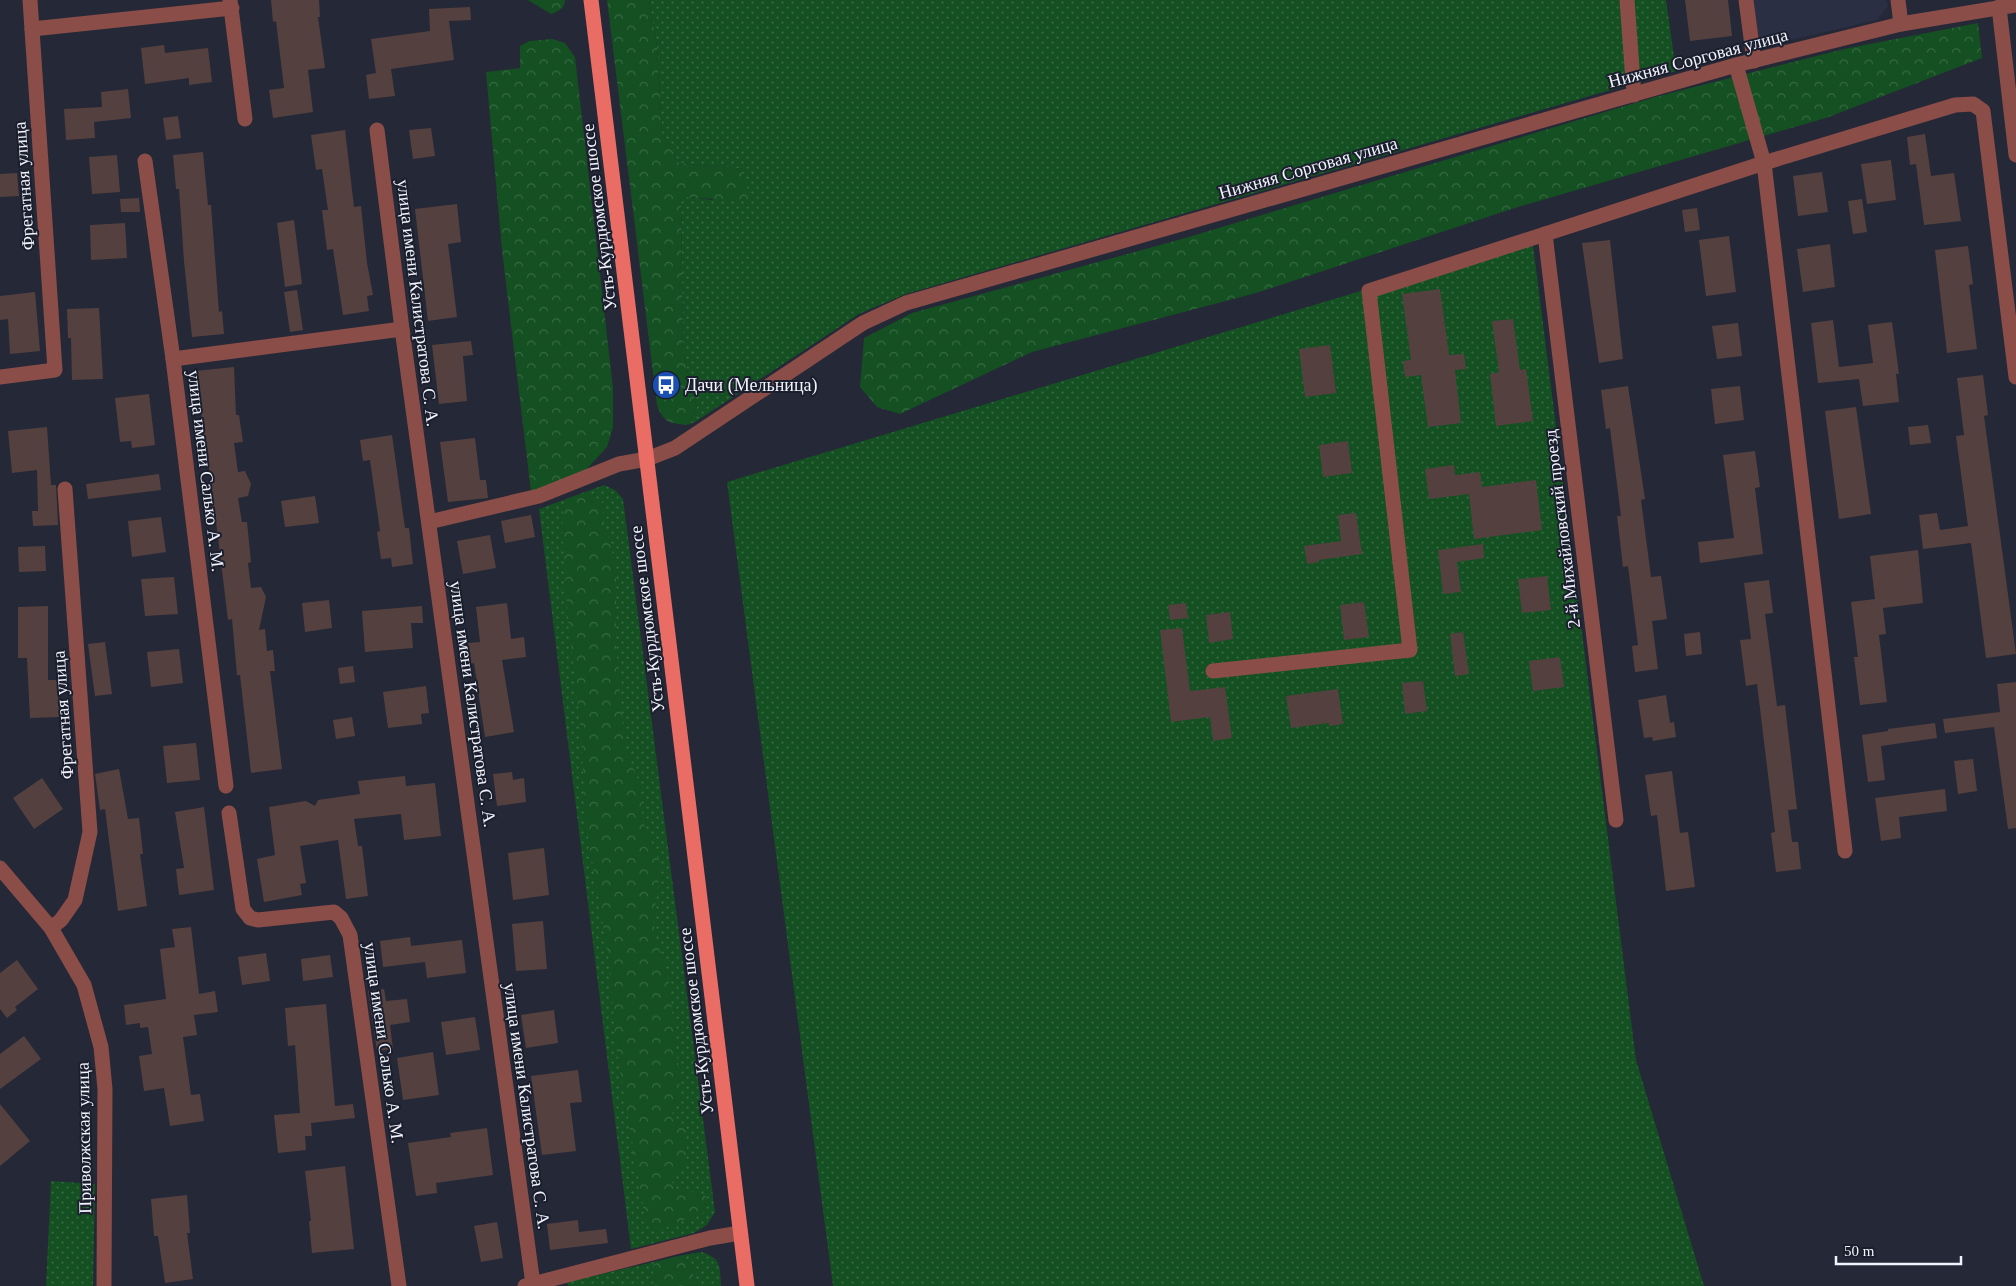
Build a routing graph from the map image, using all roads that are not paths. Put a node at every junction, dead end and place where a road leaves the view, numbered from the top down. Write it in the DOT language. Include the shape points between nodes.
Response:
graph roads {
  1 [pos="30,0"];
  2 [pos="591,0"];
  3 [pos="1627,0"];
  4 [pos="1746,0"];
  5 [pos="1898,0"];
  6 [pos="231,4"];
  7 [pos="2016,5"];
  8 [pos="1999,7"];
  9 [pos="1901,24"];
  10 [pos="32,29"];
  11 [pos="1754,61"];
  12 [pos="1736,65"];
  13 [pos="1634,94"];
  14 [pos="244,118"];
  15 [pos="377,130"];
  16 [pos="2016,155"];
  17 [pos="145,161"];
  18 [pos="1764,163"];
  19 [pos="1545,234"];
  20 [pos="402,329"];
  21 [pos="173,359"];
  22 [pos="0,377"];
  23 [pos="2016,377"];
  24 [pos="647,459"];
  25 [pos="65,489"];
  26 [pos="429,522"];
  27 [pos="1213,671"];
  28 [pos="226,786"];
  29 [pos="229,813"];
  30 [pos="1616,820"];
  31 [pos="1845,851"];
  32 [pos="0,868"];
  33 [pos="51,928"];
  34 [pos="740,1233"];
  35 [pos="529,1285"];
  36 [pos="104,1286"];
  37 [pos="399,1286"];
  38 [pos="747,1286"];
  1 -- 10 [label="street, Фрегатная улица"];
  2 -- 24 [label="main road, Усть-Курдюмское шоссе"];
  3 -- 13 [label="street"];
  4 -- 11 [label="street"];
  5 -- 9 [label="street"];
  6 -- 10 [label="street"];
  6 -- 14 [label="street"];
  7 -- 8 [label="street, Нижняя Сорговая улица"];
  8 -- 9 [label="street, Нижняя Сорговая улица"];
  8 -- 16 [label="street"];
  9 -- 11 [label="street, Нижняя Сорговая улица"];
  10 -- 22 [label="street, Фрегатная улица" via="55,370"];
  11 -- 12 [label="street, Нижняя Сорговая улица"];
  12 -- 13 [label="street, Нижняя Сорговая улица"];
  12 -- 18 [label="street"];
  13 -- 24 [label="street, Нижняя Сорговая улица" via="906,303 863,323 675,448"];
  15 -- 20 [label="street, улица имени Калистратова С. А."];
  17 -- 21 [label="street, улица имени Салько А. М."];
  18 -- 19 [label="street"];
  18 -- 23 [label="street" via="1955,105 1973,104 1983,111"];
  18 -- 31 [label="street"];
  19 -- 27 [label="street" via="1369,291 1410,650"];
  19 -- 30 [label="street, 2-й Михайловский проезд"];
  20 -- 21 [label="street"];
  20 -- 26 [label="street, улица имени Калистратова С. А."];
  21 -- 28 [label="street, улица имени Салько А. М."];
  24 -- 26 [label="street, Нижняя Сорговая улица" via="619,464 540,496"];
  24 -- 34 [label="main road, Усть-Курдюмское шоссе"];
  25 -- 33 [label="street, Фрегатная улица" via="90,832 75,900"];
  26 -- 35 [label="street, улица имени Калистратова С. А."];
  29 -- 37 [label="street, улица имени Салько А. М." via="243,909 250,918 258,920 334,912 350,935"];
  32 -- 33 [label="street, Приволжская улица"];
  33 -- 36 [label="street, Приволжская улица" via="84,985 101,1047 106,1088"];
  34 -- 35 [label="street"];
  34 -- 38 [label="main road, Усть-Курдюмское шоссе"];
}
